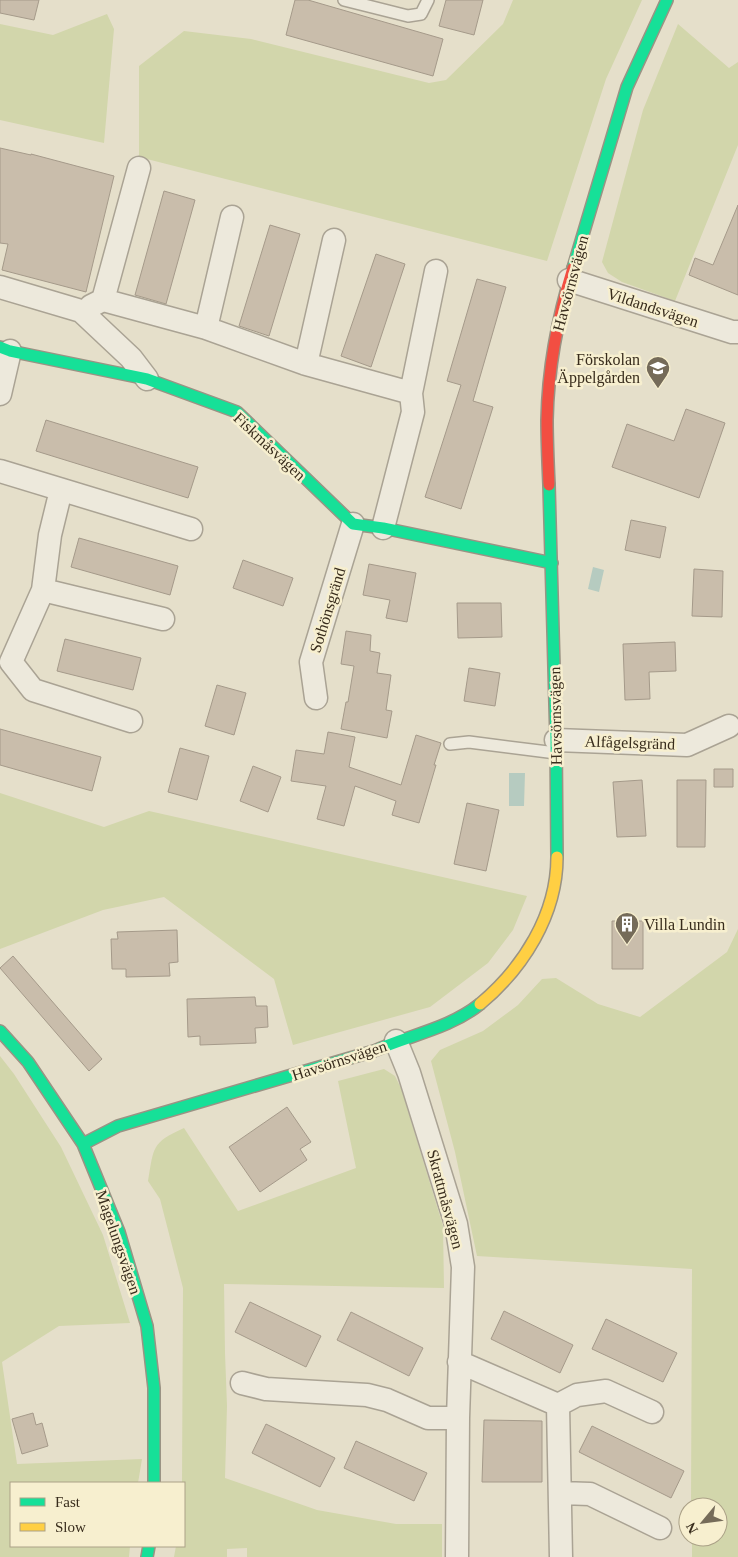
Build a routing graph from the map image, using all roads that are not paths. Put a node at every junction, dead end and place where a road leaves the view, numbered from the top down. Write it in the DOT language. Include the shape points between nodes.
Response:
graph roads {
  1 [pos="344,0"];
  2 [pos="428,0"];
  3 [pos="667,0"];
  4 [pos="139,168"];
  5 [pos="232,217"];
  6 [pos="334,240"];
  7 [pos="436,271"];
  8 [pos="569,280"];
  9 [pos="0,287"];
  10 [pos="103,300"];
  11 [pos="81,311"];
  12 [pos="206,328"];
  13 [pos="738,332"];
  14 [pos="5,349"];
  15 [pos="306,364"];
  16 [pos="147,379"];
  17 [pos="411,393"];
  18 [pos="0,394"];
  19 [pos="0,471"];
  20 [pos="61,490"];
  21 [pos="352,524"];
  22 [pos="383,528"];
  23 [pos="191,529"];
  24 [pos="552,563"];
  25 [pos="43,590"];
  26 [pos="163,619"];
  27 [pos="6,660"];
  28 [pos="316,698"];
  29 [pos="131,721"];
  30 [pos="729,726"];
  31 [pos="450,744"];
  32 [pos="556,746"];
  33 [pos="0,1030"];
  34 [pos="396,1042"];
  35 [pos="83,1144"];
  36 [pos="459,1362"];
  37 [pos="242,1383"];
  38 [pos="558,1405"];
  39 [pos="652,1412"];
  40 [pos="458,1418"];
  41 [pos="154,1482"];
  42 [pos="560,1493"];
  43 [pos="660,1528"];
  44 [pos="457,1557"];
  45 [pos="561,1557"];
  1 -- 2 [label="lane" via="408,16 421,14"];
  3 -- 8 [label="street, Havsörnsvägen" via="627,87"];
  4 -- 10 [label="street"];
  5 -- 12 [label="street"];
  6 -- 15 [label="street"];
  7 -- 17 [label="street"];
  8 -- 13 [label="street, Vildandsvägen"];
  8 -- 24 [label="street, Havsörnsvägen" via="554,344 547,418"];
  9 -- 11 [label="street"];
  10 -- 11 [label="street"];
  10 -- 12 [label="street"];
  11 -- 16 [label="street" via="131,358"];
  12 -- 15 [label="street"];
  14 -- 16 [label="street, Fiskmåsvägen"];
  14 -- 18 [label="street, Fiskmåsvägen"];
  15 -- 17 [label="street"];
  16 -- 21 [label="street, Fiskmåsvägen" via="237,412"];
  17 -- 22 [label="street" via="413,412"];
  19 -- 20 [label="street"];
  20 -- 23 [label="street"];
  20 -- 25 [label="street" via="50,535"];
  21 -- 22 [label="street"];
  21 -- 28 [label="street, Sothönsgränd" via="311,662"];
  22 -- 24 [label="street"];
  24 -- 32 [label="street, Havsörnsvägen"];
  25 -- 26 [label="street"];
  25 -- 27 [label="street"];
  27 -- 29 [label="street" via="33,690"];
  30 -- 32 [label="street, Alfågelsgränd" via="687,744"];
  31 -- 32 [label="lane"];
  32 -- 34 [label="street, Havsörnsvägen" via="557,870 552,898 532,943 494,992 472,1011"];
  33 -- 35 [label="street, Magelungsvägen" via="28,1062"];
  34 -- 35 [label="street, Havsörnsvägen" via="365,1054 118,1126"];
  34 -- 36 [label="street, Skrattmåsvägen" via="409,1073 456,1224 463,1267"];
  35 -- 41 [label="street, Magelungsvägen" via="119,1232 147,1326 154,1388"];
  36 -- 38 [label="street"];
  36 -- 40 [label="street, Skrattmåsvägen"];
  37 -- 40 [label="street" via="266,1389 367,1395 428,1418"];
  38 -- 39 [label="street" via="577,1395 606,1390"];
  38 -- 42 [label="street"];
  40 -- 44 [label="street, Skrattmåsvägen"];
  42 -- 43 [label="street" via="590,1494"];
  42 -- 45 [label="street"];
}
